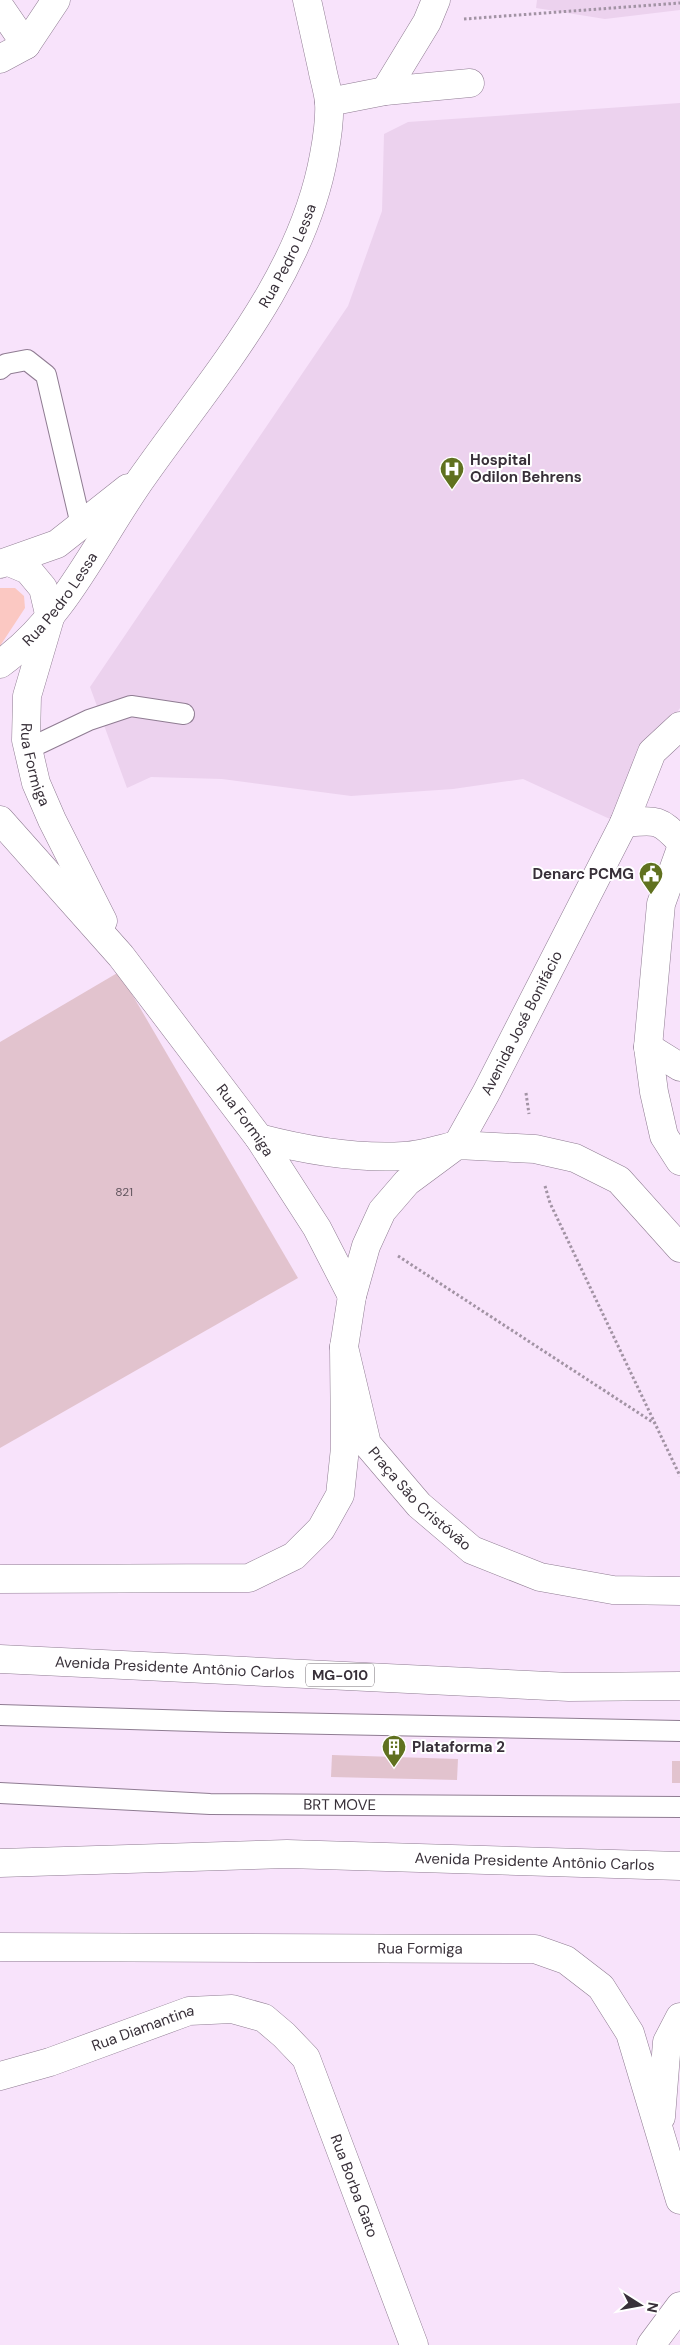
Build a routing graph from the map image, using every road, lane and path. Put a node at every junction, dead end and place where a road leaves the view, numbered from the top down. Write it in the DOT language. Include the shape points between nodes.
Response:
graph roads {
  1 [pos="56,0"];
  2 [pos="307,0"];
  3 [pos="680,3"];
  4 [pos="0,7"];
  5 [pos="431,11"];
  6 [pos="26,45"];
  7 [pos="0,59"];
  8 [pos="470,82"];
  9 [pos="385,92"];
  10 [pos="329,102"];
  11 [pos="0,369"];
  12 [pos="143,476"];
  13 [pos="81,525"];
  14 [pos="4,563"];
  15 [pos="50,618"];
  16 [pos="0,664"];
  17 [pos="184,714"];
  18 [pos="680,726"];
  19 [pos="28,749"];
  20 [pos="0,820"];
  21 [pos="624,823"];
  22 [pos="680,841"];
  23 [pos="680,851"];
  24 [pos="120,956"];
  25 [pos="648,1047"];
  26 [pos="680,1067"];
  27 [pos="486,1093"];
  28 [pos="259,1138"];
  29 [pos="457,1145"];
  30 [pos="534,1149"];
  31 [pos="680,1161"];
  32 [pos="382,1211"];
  33 [pos="650,1215"];
  34 [pos="680,1248"];
  35 [pos="680,1267"];
  36 [pos="352,1296"];
  37 [pos="344,1347"];
  38 [pos="655,1423"];
  39 [pos="680,1476"];
  40 [pos="0,1579"];
  41 [pos="680,1591"];
  42 [pos="0,1659"];
  43 [pos="680,1686"];
  44 [pos="0,1715"];
  45 [pos="680,1731"];
  46 [pos="0,1792"];
  47 [pos="680,1807"];
  48 [pos="0,1863"];
  49 [pos="680,1866"];
  50 [pos="0,1947"];
  51 [pos="680,2017"];
  52 [pos="284,2034"];
  53 [pos="0,2076"];
  54 [pos="660,2132"];
  55 [pos="680,2194"];
  56 [pos="680,2306"];
  57 [pos="414,2345"];
  58 [pos="651,2345"];
  1 -- 6 [label="main road"];
  2 -- 10 [label="main road, Rua Pedro Lessa"];
  3 -- 5 [label="path"];
  4 -- 6 [label="main road"];
  5 -- 9 [label="main road"];
  6 -- 7 [label="main road"];
  8 -- 9 [label="main road"];
  9 -- 10 [label="main road"];
  10 -- 12 [label="main road, Rua Pedro Lessa" via="324,156 310,208 292,250 270,293 220,371"];
  11 -- 13 [label="lane" via="6,364 27,360 46,375"];
  12 -- 13 [label="main road, Rua Pedro Lessa"];
  12 -- 15 [label="main road, Rua Pedro Lessa"];
  13 -- 14 [label="main road, Rua Pedro Lessa" via="57,544"];
  14 -- 15 [label="main road" via="28,570 43,588"];
  15 -- 16 [label="main road, Rua Pedro Lessa"];
  15 -- 19 [label="main road, Rua Formiga" via="27,696"];
  17 -- 19 [label="lane" via="131,706 89,720"];
  18 -- 21 [label="main road, Avenida José Bonifácio" via="652,752"];
  19 -- 24 [label="main road, Rua Formiga" via="36,783 52,820"];
  20 -- 24 [label="main road, Rua Formiga"];
  21 -- 22 [label="main road" via="646,821 664,824"];
  21 -- 27 [label="main road, Avenida José Bonifácio"];
  23 -- 25 [label="main road" via="661,904"];
  24 -- 28 [label="main road, Rua Formiga"];
  25 -- 26 [label="main road"];
  25 -- 31 [label="main road" via="664,1136"];
  27 -- 29 [label="main road, Avenida José Bonifácio"];
  27 -- 30 [label="path" via="525,1087"];
  28 -- 29 [label="main road" via="298,1148 372,1156 405,1156"];
  28 -- 36 [label="main road, Rua Formiga" via="317,1228"];
  29 -- 30 [label="main road"];
  29 -- 32 [label="main road, Praça São Cristóvão" via="406,1182"];
  30 -- 33 [label="main road" via="575,1158 619,1180"];
  30 -- 38 [label="path" via="550,1203"];
  32 -- 36 [label="main road, Praça São Cristóvão" via="366,1246"];
  32 -- 38 [label="path" via="398,1256"];
  33 -- 34 [label="main road"];
  33 -- 35 [label="main road"];
  36 -- 37 [label="main road, Praça São Cristóvão"];
  37 -- 40 [label="main road" via="345,1448 340,1495 321,1529 294,1556 249,1578"];
  37 -- 41 [label="main road, Praça São Cristóvão" via="366,1444 419,1505 472,1550 540,1577 613,1590"];
  38 -- 39 [label="path"];
  42 -- 43 [label="main road, Avenida Presidente Antônio Carlos / MG-010" via="569,1687"];
  44 -- 45 [label="lane"];
  46 -- 47 [label="lane, BRT MOVE" via="210,1804"];
  48 -- 49 [label="main road, Avenida Presidente Antônio Carlos" via="287,1854"];
  50 -- 54 [label="main road, Rua Formiga" via="534,1949 566,1960 601,1987 630,2033"];
  51 -- 54 [label="main road" via="667,2042"];
  52 -- 53 [label="main road, Rua Diamantina" via="264,2018 232,2009 189,2011 50,2062"];
  52 -- 57 [label="main road, Rua Borba Gato" via="306,2058"];
  54 -- 55 [label="main road, Rua Formiga"];
  56 -- 58 [label="main road"];
}
